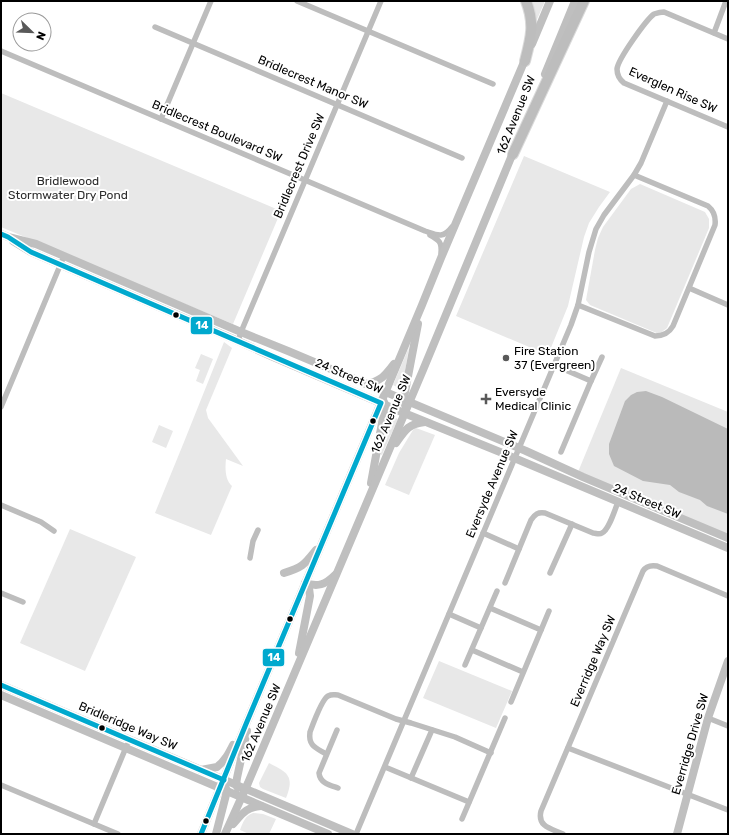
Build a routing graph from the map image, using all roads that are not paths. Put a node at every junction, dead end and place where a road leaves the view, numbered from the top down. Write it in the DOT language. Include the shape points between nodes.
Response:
graph roads {
  1 [pos="211,1"];
  2 [pos="297,1"];
  3 [pos="380,1"];
  4 [pos="526,1"];
  5 [pos="550,1"];
  6 [pos="575,1"];
  7 [pos="584,1"];
  8 [pos="726,1"];
  9 [pos="155,27"];
  10 [pos="368,31"];
  11 [pos="714,33"];
  12 [pos="728,39"];
  13 [pos="193,43"];
  14 [pos="1,51"];
  15 [pos="525,61"];
  16 [pos="493,84"];
  17 [pos="667,101"];
  18 [pos="337,104"];
  19 [pos="161,119"];
  20 [pos="728,127"];
  21 [pos="513,154"];
  22 [pos="462,158"];
  23 [pos="634,175"];
  24 [pos="305,180"];
  25 [pos="456,221"];
  26 [pos="425,231"];
  27 [pos="4,236"];
  28 [pos="64,256"];
  29 [pos="439,261"];
  30 [pos="60,265"];
  31 [pos="689,288"];
  32 [pos="422,305"];
  33 [pos="578,305"];
  34 [pos="728,305"];
  35 [pos="240,332"];
  36 [pos="238,340"];
  37 [pos="402,354"];
  38 [pos="602,357"];
  39 [pos="554,365"];
  40 [pos="591,381"];
  41 [pos="366,384"];
  42 [pos="383,398"];
  43 [pos="1,407"];
  44 [pos="407,408"];
  45 [pos="427,422"];
  46 [pos="519,449"];
  47 [pos="561,452"];
  48 [pos="387,455"];
  49 [pos="515,458"];
  50 [pos="368,500"];
  51 [pos="618,502"];
  52 [pos="1,506"];
  53 [pos="572,524"];
  54 [pos="258,530"];
  55 [pos="54,531"];
  56 [pos="483,533"];
  57 [pos="728,538"];
  58 [pos="324,540"];
  59 [pos="728,548"];
  60 [pos="519,549"];
  61 [pos="250,558"];
  62 [pos="337,572"];
  63 [pos="284,573"];
  64 [pos="550,573"];
  65 [pos="305,582"];
  66 [pos="505,583"];
  67 [pos="497,591"];
  68 [pos="1,593"];
  69 [pos="728,596"];
  70 [pos="22,602"];
  71 [pos="490,608"];
  72 [pos="549,611"];
  73 [pos="449,614"];
  74 [pos="481,628"];
  75 [pos="541,630"];
  76 [pos="472,650"];
  77 [pos="728,661"];
  78 [pos="465,665"];
  79 [pos="297,668"];
  80 [pos="523,672"];
  81 [pos="1,685"];
  82 [pos="1,695"];
  83 [pos="511,702"];
  84 [pos="252,709"];
  85 [pos="61,711"];
  86 [pos="505,718"];
  87 [pos="708,718"];
  88 [pos="58,719"];
  89 [pos="404,722"];
  90 [pos="246,724"];
  91 [pos="728,726"];
  92 [pos="337,730"];
  93 [pos="432,730"];
  94 [pos="130,740"];
  95 [pos="126,748"];
  96 [pos="568,748"];
  97 [pos="491,753"];
  98 [pos="326,754"];
  99 [pos="385,767"];
  100 [pos="201,770"];
  101 [pos="411,778"];
  102 [pos="224,780"];
  103 [pos="1,785"];
  104 [pos="236,785"];
  105 [pos="338,788"];
  106 [pos="246,789"];
  107 [pos="223,790"];
  108 [pos="688,795"];
  109 [pos="242,798"];
  110 [pos="469,802"];
  111 [pos="261,806"];
  112 [pos="728,810"];
  113 [pos="462,819"];
  114 [pos="94,824"];
  115 [pos="118,834"];
  116 [pos="201,834"];
  117 [pos="216,834"];
  118 [pos="225,834"];
  119 [pos="328,834"];
  120 [pos="352,834"];
  121 [pos="356,834"];
  122 [pos="563,834"];
  123 [pos="678,834"];
  1 -- 13 [label="street"];
  2 -- 10 [label="street"];
  3 -- 10 [label="street, Bridlecrest Drive SW"];
  4 -- 15 [label="highway" via="532,28"];
  5 -- 15 [label="main road, 162 Avenue SW"];
  6 -- 21 [label="main road, 162 Avenue SW"];
  7 -- 21 [label="highway"];
  8 -- 11 [label="street"];
  9 -- 13 [label="street, Bridlecrest Manor SW"];
  10 -- 16 [label="street"];
  10 -- 18 [label="street, Bridlecrest Drive SW"];
  11 -- 12 [label="street, Everglen Rise SW"];
  11 -- 17 [label="street, Everglen Rise SW" via="664,12 655,14 639,32 618,63 617,74 624,83"];
  13 -- 18 [label="street, Bridlecrest Manor SW"];
  13 -- 19 [label="street"];
  14 -- 19 [label="street, Bridlecrest Boulevard SW"];
  15 -- 25 [label="main road, 162 Avenue SW"];
  17 -- 20 [label="street, Everglen Rise SW"];
  17 -- 23 [label="street, Eversyde Avenue SW"];
  18 -- 22 [label="street, Bridlecrest Manor SW"];
  18 -- 24 [label="street, Bridlecrest Drive SW"];
  19 -- 24 [label="street, Bridlecrest Boulevard SW"];
  21 -- 44 [label="main road, 162 Avenue SW"];
  23 -- 31 [label="street" via="708,206 714,212 715,225"];
  23 -- 33 [label="street, Eversyde Avenue SW" via="596,229"];
  24 -- 26 [label="street, Bridlecrest Boulevard SW"];
  24 -- 35 [label="street, Bridlecrest Drive SW"];
  25 -- 26 [label="street" via="444,235"];
  25 -- 29 [label="main road, 162 Avenue SW"];
  26 -- 29 [label="street" via="440,243"];
  27 -- 28 [label="main road, 24 Street SW" via="36,244"];
  27 -- 30 [label="main road, 24 Street SW"];
  28 -- 30 [label="street"];
  28 -- 35 [label="main road, 24 Street SW"];
  29 -- 32 [label="main road, 162 Avenue SW"];
  30 -- 36 [label="main road, 24 Street SW"];
  30 -- 43 [label="street"];
  31 -- 33 [label="street" via="671,330 660,336 651,335"];
  31 -- 34 [label="street"];
  32 -- 37 [label="main road, 162 Avenue SW"];
  32 -- 44 [label="main road" via="415,337"];
  33 -- 39 [label="street, Eversyde Avenue SW"];
  35 -- 36 [label="street, Bridlecrest Drive SW"];
  35 -- 41 [label="main road, 24 Street SW"];
  36 -- 42 [label="main road, 24 Street SW" via="271,356"];
  37 -- 41 [label="main road" via="384,376"];
  37 -- 42 [label="main road, 162 Avenue SW"];
  38 -- 40 [label="street"];
  39 -- 40 [label="street"];
  39 -- 46 [label="street, Eversyde Avenue SW"];
  40 -- 47 [label="street"];
  41 -- 42 [label="main road, 24 Street SW"];
  42 -- 44 [label="main road, 24 Street SW"];
  42 -- 44 [label="main road, 24 Street SW"];
  42 -- 50 [label="main road"];
  42 -- 58 [label="main road, 162 Avenue SW"];
  44 -- 45 [label="main road, 24 Street SW"];
  44 -- 46 [label="main road, 24 Street SW"];
  44 -- 48 [label="main road, 162 Avenue SW"];
  45 -- 48 [label="main road" via="416,423 408,428"];
  45 -- 49 [label="main road, 24 Street SW"];
  46 -- 49 [label="street, Eversyde Avenue SW"];
  46 -- 57 [label="main road, 24 Street SW"];
  48 -- 50 [label="main road, 162 Avenue SW"];
  49 -- 51 [label="main road, 24 Street SW"];
  49 -- 56 [label="street, Eversyde Avenue SW"];
  50 -- 62 [label="main road, 162 Avenue SW"];
  51 -- 53 [label="street" via="608,527 602,533 592,533"];
  51 -- 59 [label="main road, 24 Street SW"];
  52 -- 55 [label="street" via="41,522"];
  53 -- 60 [label="street" via="545,513 538,513 531,520"];
  53 -- 64 [label="street"];
  54 -- 61 [label="street" via="253,540"];
  56 -- 60 [label="street"];
  56 -- 73 [label="street, Eversyde Avenue SW"];
  58 -- 63 [label="main road" via="303,565"];
  58 -- 65 [label="main road, 162 Avenue SW"];
  60 -- 66 [label="street"];
  62 -- 65 [label="main road" via="323,584 313,585"];
  62 -- 79 [label="main road, 162 Avenue SW"];
  65 -- 79 [label="main road" via="310,596"];
  65 -- 84 [label="main road, 162 Avenue SW"];
  67 -- 71 [label="street"];
  68 -- 70 [label="street"];
  69 -- 96 [label="street, Everridge Way SW" via="657,566 644,569"];
  71 -- 74 [label="street"];
  71 -- 75 [label="street"];
  72 -- 75 [label="street"];
  73 -- 74 [label="street"];
  73 -- 89 [label="street, Eversyde Avenue SW"];
  74 -- 76 [label="street"];
  75 -- 80 [label="street"];
  76 -- 78 [label="street"];
  76 -- 80 [label="street"];
  77 -- 87 [label="main road, Everridge Drive SW"];
  79 -- 106 [label="main road, 162 Avenue SW"];
  80 -- 83 [label="street"];
  81 -- 85 [label="main road, Bridleridge Way SW"];
  82 -- 88 [label="main road, Bridleridge Way SW"];
  84 -- 90 [label="main road, 162 Avenue SW"];
  84 -- 104 [label="main road"];
  85 -- 88 [label="main road"];
  85 -- 94 [label="main road, Bridleridge Way SW"];
  86 -- 97 [label="street"];
  87 -- 91 [label="street"];
  87 -- 108 [label="main road, Everridge Drive SW"];
  88 -- 95 [label="main road, Bridleridge Way SW"];
  89 -- 93 [label="street"];
  89 -- 98 [label="street" via="330,695 323,701 309,736 310,742"];
  89 -- 99 [label="street, Eversyde Avenue SW"];
  90 -- 100 [label="main road" via="221,764"];
  90 -- 102 [label="main road, 162 Avenue SW"];
  92 -- 98 [label="street"];
  93 -- 97 [label="street"];
  93 -- 101 [label="street"];
  94 -- 95 [label="street"];
  94 -- 100 [label="main road, Bridleridge Way SW"];
  95 -- 107 [label="main road, Bridleridge Way SW"];
  95 -- 114 [label="street"];
  96 -- 108 [label="street"];
  96 -- 122 [label="street, Everridge Way SW" via="540,814 545,826"];
  97 -- 110 [label="street"];
  98 -- 105 [label="street" via="319,776 323,782"];
  99 -- 101 [label="street"];
  99 -- 121 [label="street, Eversyde Avenue SW"];
  100 -- 102 [label="main road, Bridleridge Way SW"];
  101 -- 110 [label="street"];
  102 -- 104 [label="main road, Bridleridge Way SW"];
  102 -- 107 [label="main road"];
  103 -- 114 [label="street"];
  104 -- 106 [label="main road, Bridleridge Way SW"];
  104 -- 109 [label="main road"];
  106 -- 109 [label="main road, 162 Avenue SW"];
  106 -- 120 [label="main road, Bridleridge Way SW"];
  107 -- 109 [label="main road, Bridleridge Way SW"];
  107 -- 116 [label="main road"];
  107 -- 117 [label="main road"];
  108 -- 112 [label="street"];
  108 -- 123 [label="main road, Everridge Drive SW"];
  109 -- 111 [label="main road, Bridleridge Way SW"];
  109 -- 118 [label="main road, 162 Avenue SW"];
  110 -- 113 [label="street"];
  111 -- 118 [label="main road" via="246,810"];
  111 -- 119 [label="main road, Bridleridge Way SW"];
  114 -- 115 [label="street"];
}
